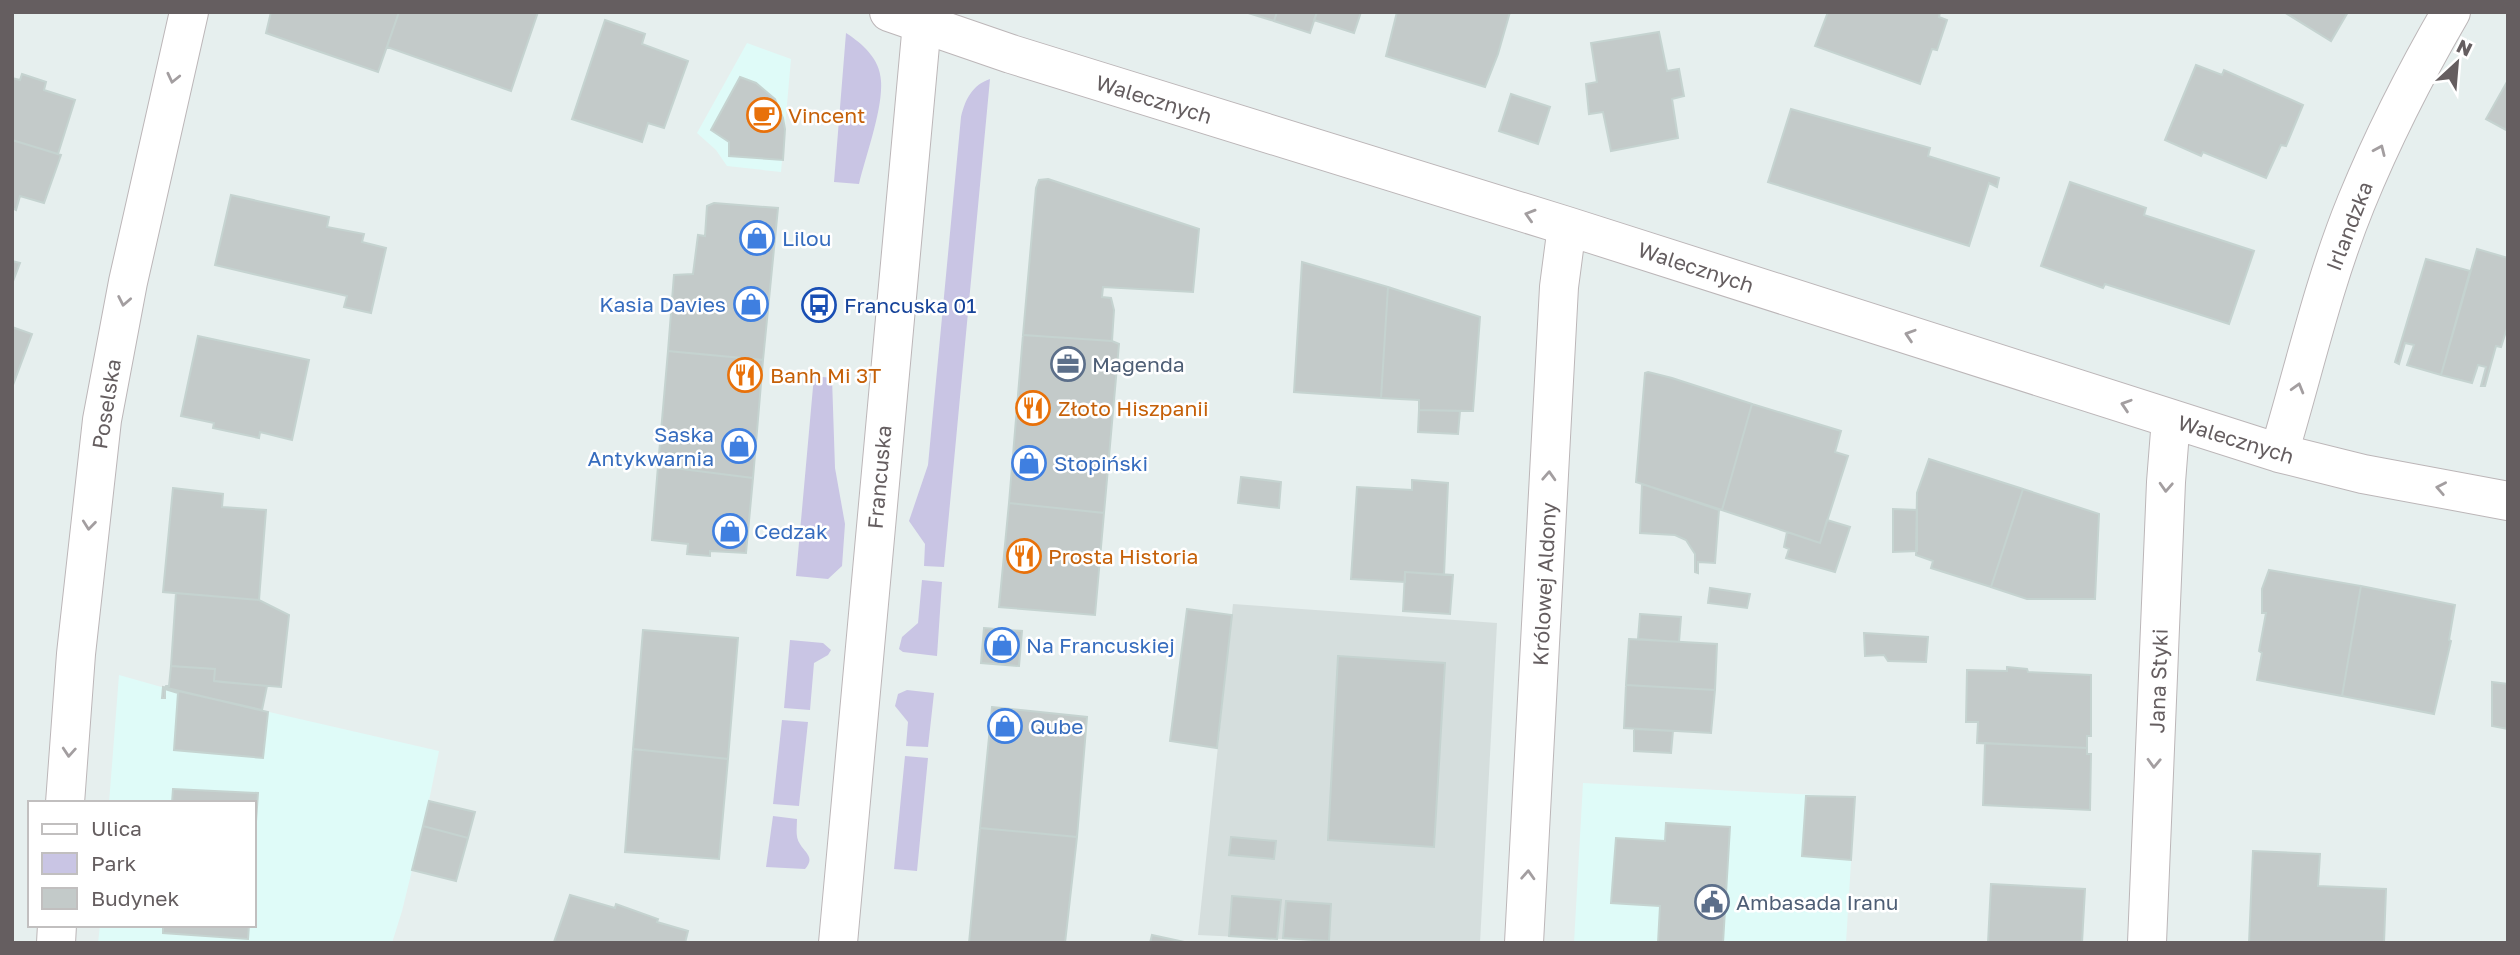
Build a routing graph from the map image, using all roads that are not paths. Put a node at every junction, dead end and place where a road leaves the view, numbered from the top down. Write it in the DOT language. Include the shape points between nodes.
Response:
graph roads {
  1 [pos="189,12"];
  2 [pos="2451,12"];
  3 [pos="911,16"];
  4 [pos="1567,226"];
  5 [pos="2171,419"];
  6 [pos="2279,453"];
  7 [pos="2508,500"];
  8 [pos="65,801"];
  9 [pos="838,943"];
  10 [pos="1524,943"];
  11 [pos="2147,943"];
  1 -- 8 [label="street, Poselska, one-way" via="102,420"];
  6 -- 2 [label="street, Irlandzka, one-way" via="2355,205 2420,66"];
  4 -- 3 [label="street, Walecznych, one-way" via="1011,54"];
  3 -- 9 [label="street, Francuska"];
  5 -- 4 [label="street, Walecznych, one-way"];
  10 -- 4 [label="street, Królowej Aldony, one-way"];
  5 -- 6 [label="street, Walecznych"];
  5 -- 11 [label="street, Jana Styki, one-way"];
  7 -- 6 [label="street, Walecznych, one-way" via="2363,474"];
}
